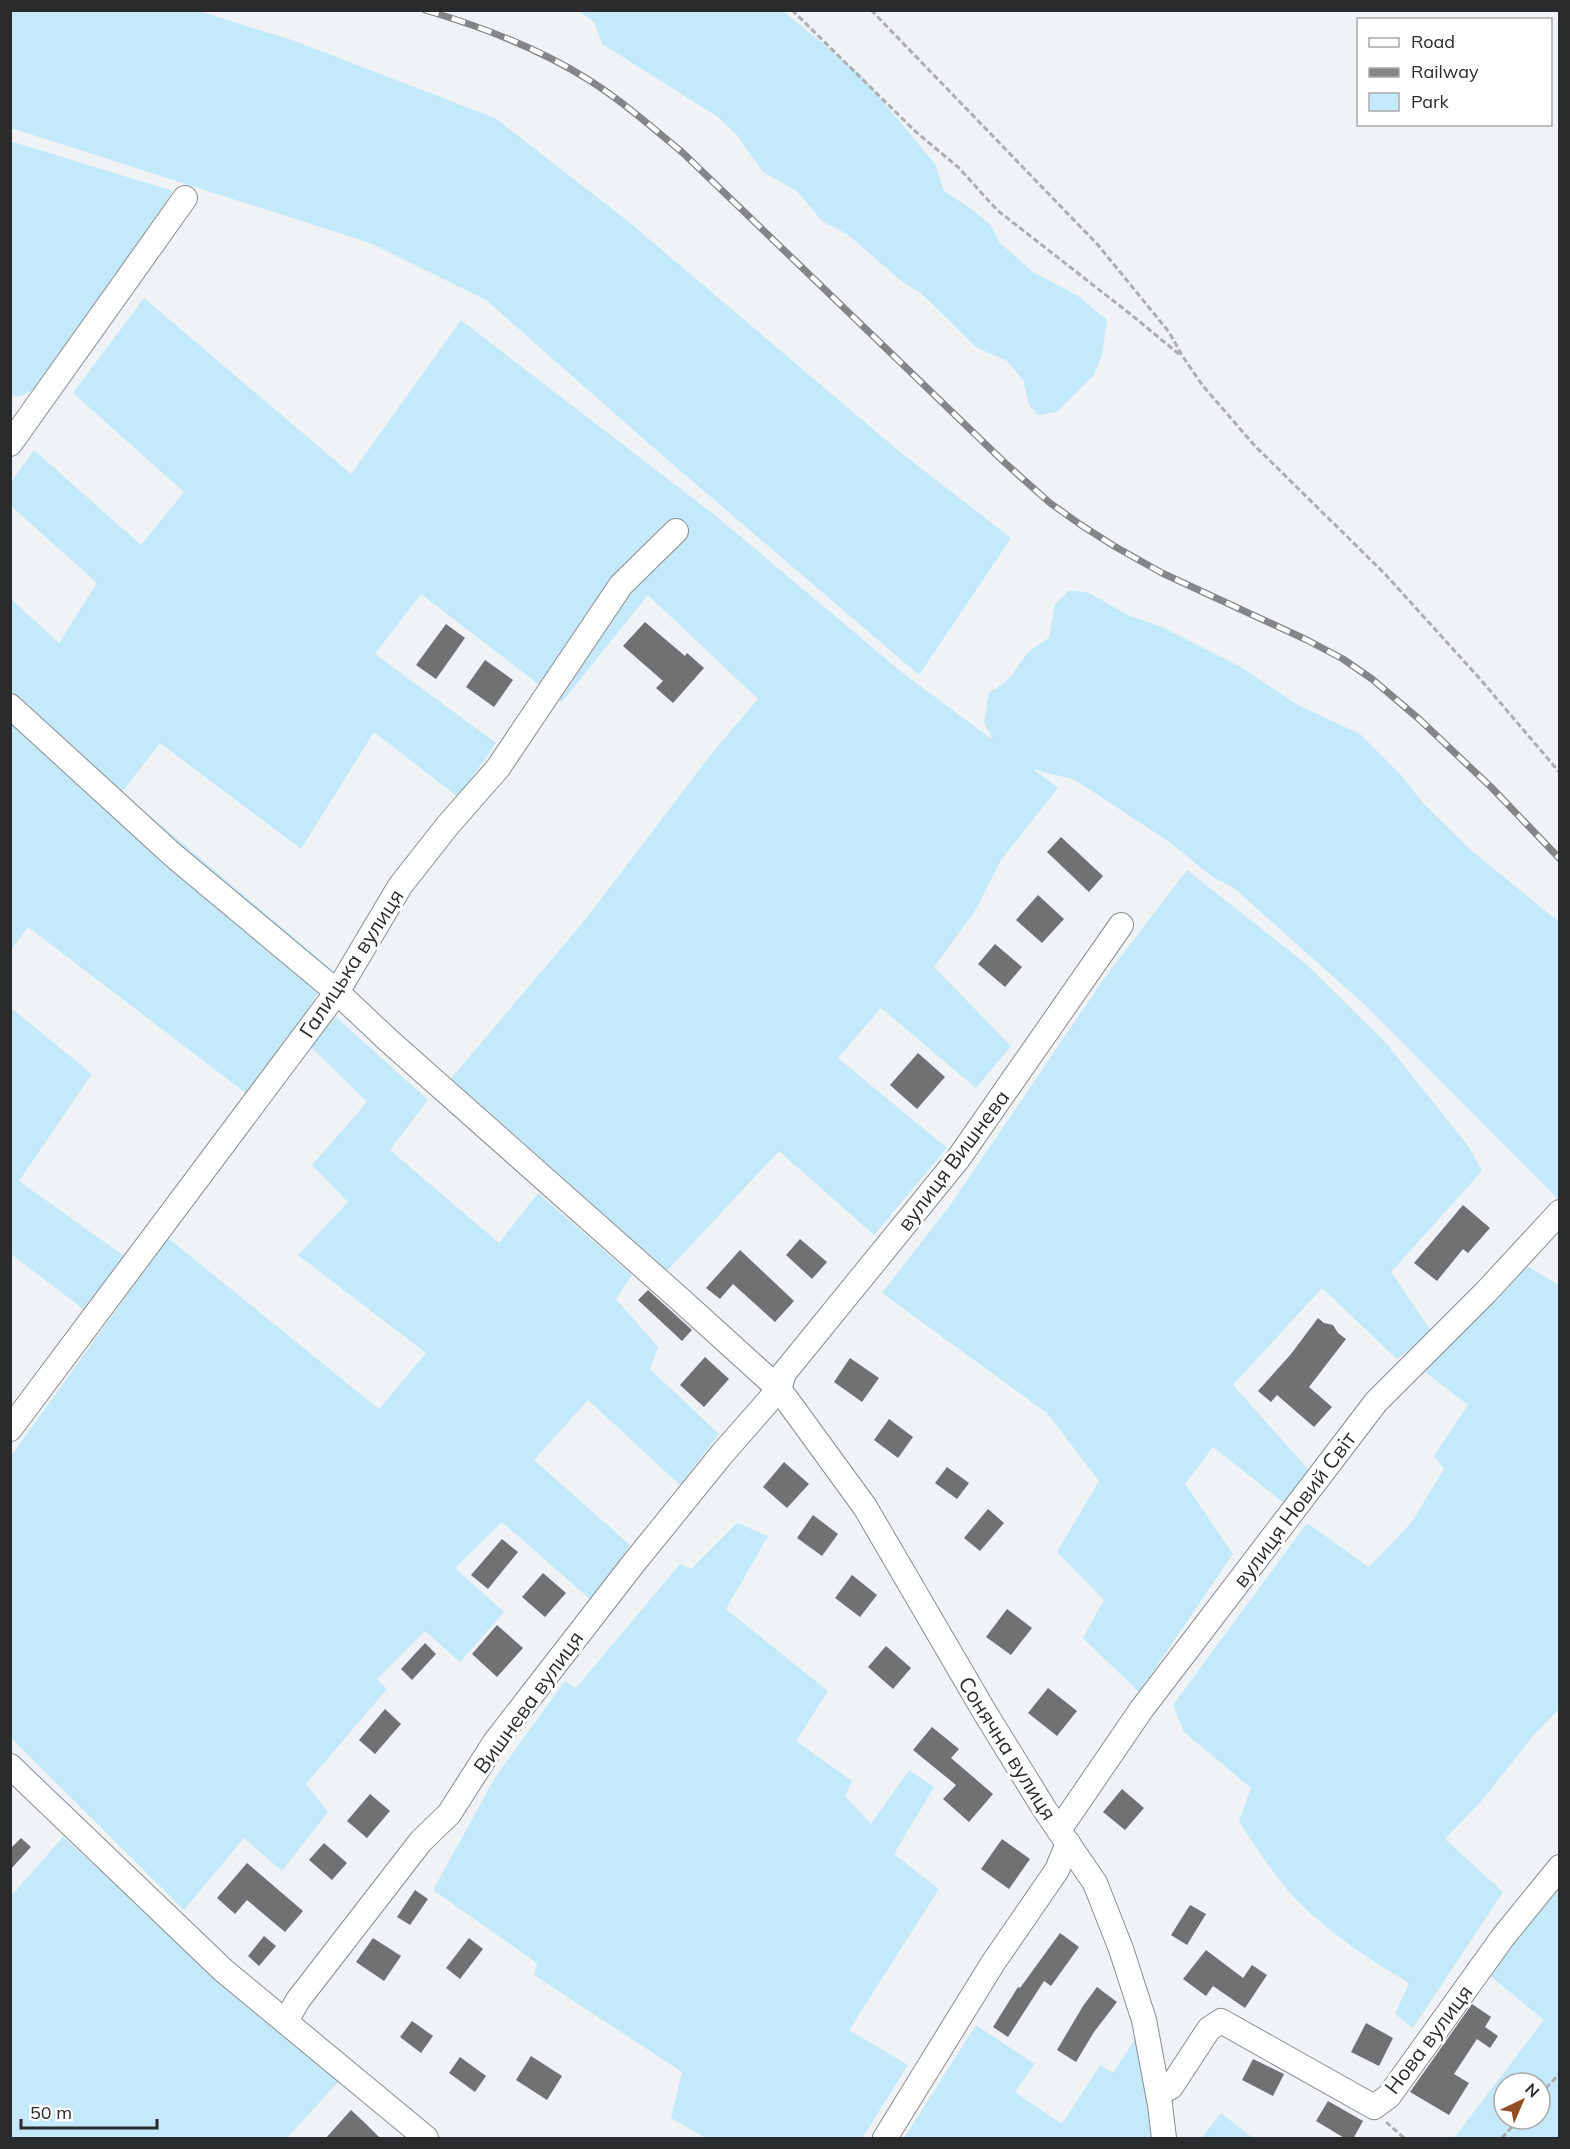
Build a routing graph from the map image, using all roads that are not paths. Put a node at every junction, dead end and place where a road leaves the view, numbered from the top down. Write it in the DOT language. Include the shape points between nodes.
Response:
graph roads {
  1 [pos="185,198"];
  2 [pos="10,444"];
  3 [pos="676,531"];
  4 [pos="10,706"];
  5 [pos="1121,925"];
  6 [pos="337,992"];
  7 [pos="1560,1212"];
  8 [pos="778,1389"];
  9 [pos="10,1429"];
  10 [pos="10,1766"];
  11 [pos="1063,1836"];
  12 [pos="1560,1867"];
  13 [pos="286,2021"];
  14 [pos="1158,2094"];
  15 [pos="426,2139"];
  16 [pos="885,2139"];
  17 [pos="1164,2139"];
  1 -- 2 [label="street"];
  3 -- 6 [label="street, Галицька вулиця" via="621,585 498,768 400,885"];
  4 -- 6 [label="street, Сонячна вулиця" via="174,856"];
  5 -- 8 [label="street, вулиця Вишнева" via="958,1159 784,1373"];
  6 -- 8 [label="street, Сонячна вулиця"];
  6 -- 9 [label="street, Галицька вулиця"];
  7 -- 11 [label="street, вулиця Новий Світ" via="1376,1402 1142,1710"];
  8 -- 11 [label="street, Сонячна вулиця" via="865,1507 984,1711"];
  8 -- 13 [label="street, Вишнева вулиця" via="618,1582 495,1742 449,1814 421,1841"];
  10 -- 13 [label="street" via="223,1970"];
  11 -- 14 [label="street, Сонячна вулиця" via="1095,1883 1122,1949 1144,2020"];
  11 -- 16 [label="street, вулиця Новий Світ" via="1057,1870 993,1963"];
  12 -- 14 [label="street, Нова вулиця" via="1503,1937 1389,2096 1374,2107 1221,2021 1209,2029 1171,2087"];
  13 -- 15 [label="street"];
  14 -- 17 [label="street, Сонячна вулиця"];
}
